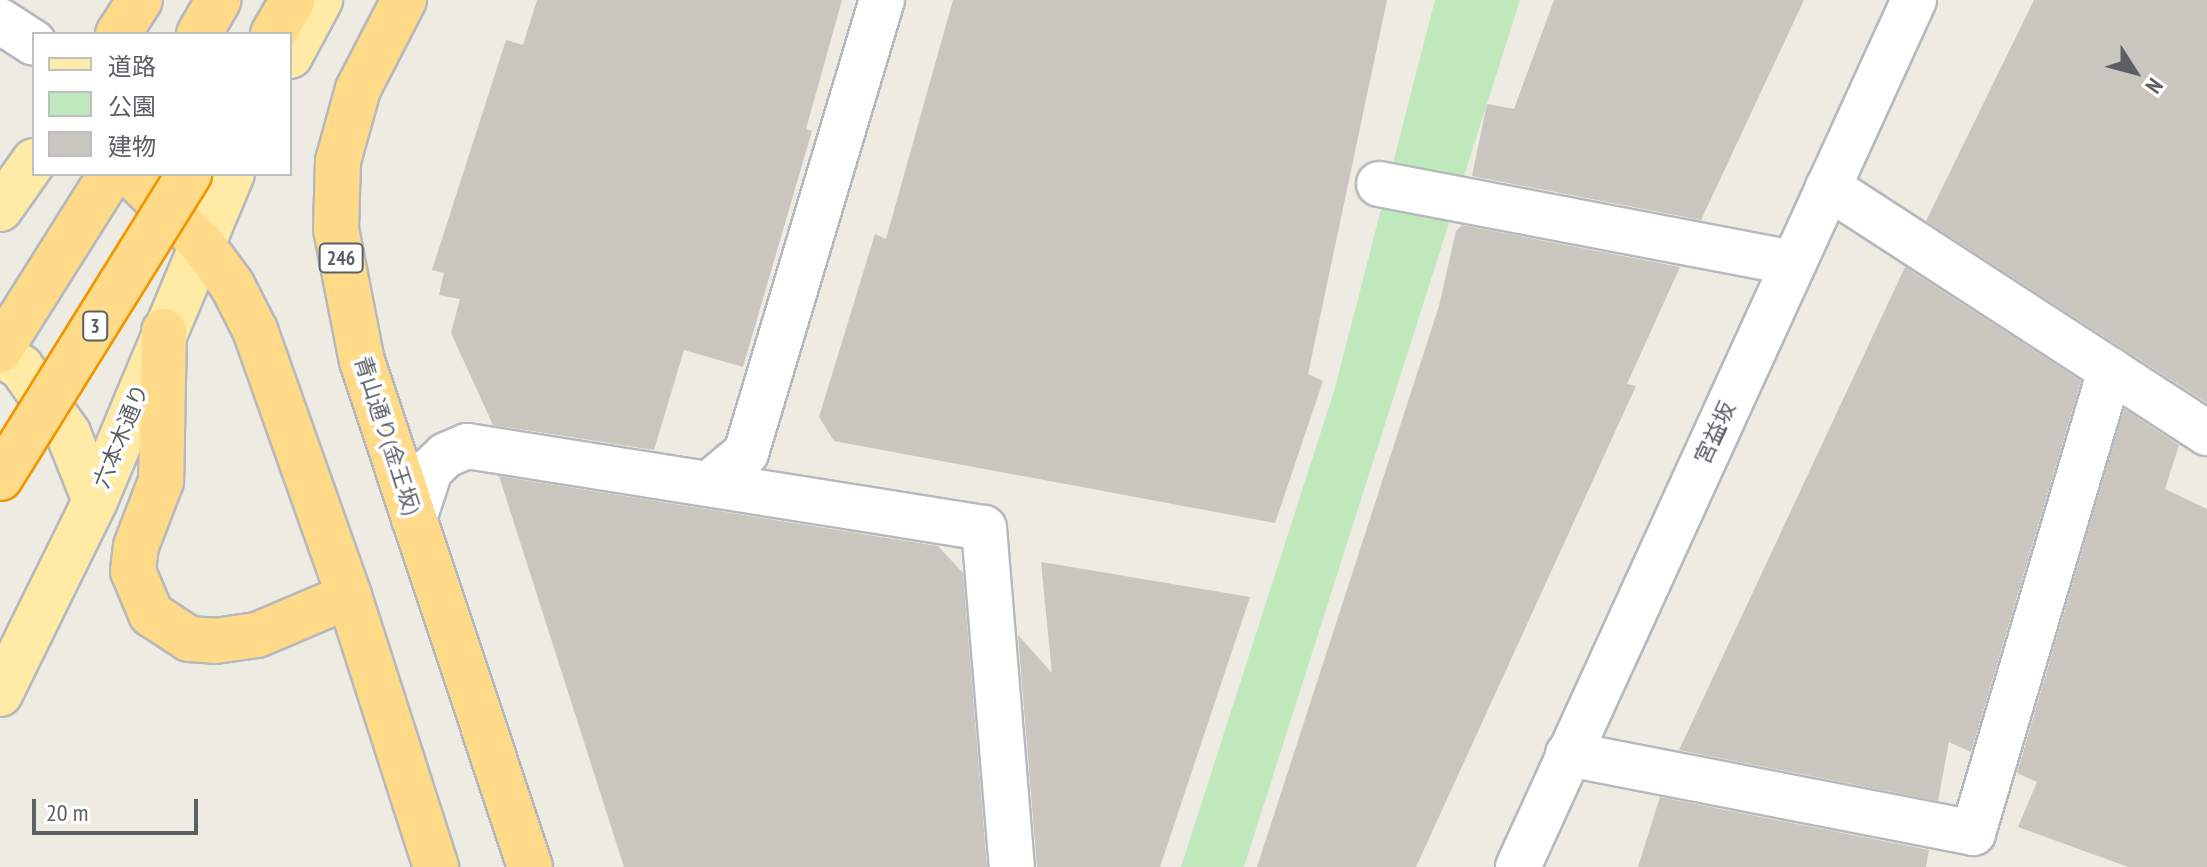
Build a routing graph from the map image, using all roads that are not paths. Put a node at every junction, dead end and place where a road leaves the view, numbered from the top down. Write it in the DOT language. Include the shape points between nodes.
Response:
graph roads {
  1 [pos="140,0"];
  2 [pos="219,0"];
  3 [pos="293,0"];
  4 [pos="320,0"];
  5 [pos="404,0"];
  6 [pos="882,0"];
  7 [pos="1914,0"];
  8 [pos="0,21"];
  9 [pos="119,32"];
  10 [pos="200,32"];
  11 [pos="274,32"];
  12 [pos="32,42"];
  13 [pos="292,52"];
  14 [pos="32,164"];
  15 [pos="110,176"];
  16 [pos="133,176"];
  17 [pos="188,176"];
  18 [pos="231,176"];
  19 [pos="1379,184"];
  20 [pos="1828,187"];
  21 [pos="0,209"];
  22 [pos="201,243"];
  23 [pos="1793,263"];
  24 [pos="32,300"];
  25 [pos="164,331"];
  26 [pos="0,339"];
  27 [pos="0,352"];
  28 [pos="2110,370"];
  29 [pos="2207,433"];
  30 [pos="0,478"];
  31 [pos="711,482"];
  32 [pos="95,501"];
  33 [pos="414,519"];
  34 [pos="349,596"];
  35 [pos="0,694"];
  36 [pos="1568,754"];
  37 [pos="436,867"];
  38 [pos="530,867"];
  39 [pos="1012,867"];
  40 [pos="1518,867"];
  1 -- 9 [label="highway"];
  2 -- 10 [label="highway"];
  3 -- 11 [label="highway"];
  4 -- 13 [label="main road"];
  5 -- 33 [label="highway, 青山通り(金王坂) / 246" via="358,89 338,161 336,229 362,361"];
  6 -- 31 [label="street" via="746,453"];
  7 -- 20 [label="street, 宮益坂"];
  8 -- 12 [label="street"];
  14 -- 21 [label="main road"];
  15 -- 24 [label="highway"];
  16 -- 22 [label="highway"];
  17 -- 30 [label="highway, 3, bridge"];
  18 -- 22 [label="main road, 六本木通り"];
  19 -- 23 [label="street"];
  20 -- 23 [label="street, 宮益坂"];
  20 -- 28 [label="street"];
  22 -- 25 [label="main road, 六本木通り"];
  22 -- 34 [label="highway" via="255,330"];
  23 -- 36 [label="street, 宮益坂"];
  24 -- 26 [label="highway"];
  24 -- 27 [label="highway"];
  25 -- 32 [label="main road, 六本木通り"];
  25 -- 34 [label="highway" via="161,481 136,546 133,571 151,614 189,639 215,641 257,635"];
  27 -- 32 [label="main road" via="21,367 68,433"];
  28 -- 29 [label="street"];
  28 -- 36 [label="street" via="1973,833"];
  31 -- 33 [label="street" via="467,446 430,470"];
  31 -- 39 [label="street" via="984,528"];
  32 -- 35 [label="main road, 六本木通り"];
  33 -- 38 [label="highway, 青山通り(金王坂) / 246"];
  34 -- 37 [label="highway"];
  36 -- 40 [label="street, 宮益坂"];
}
